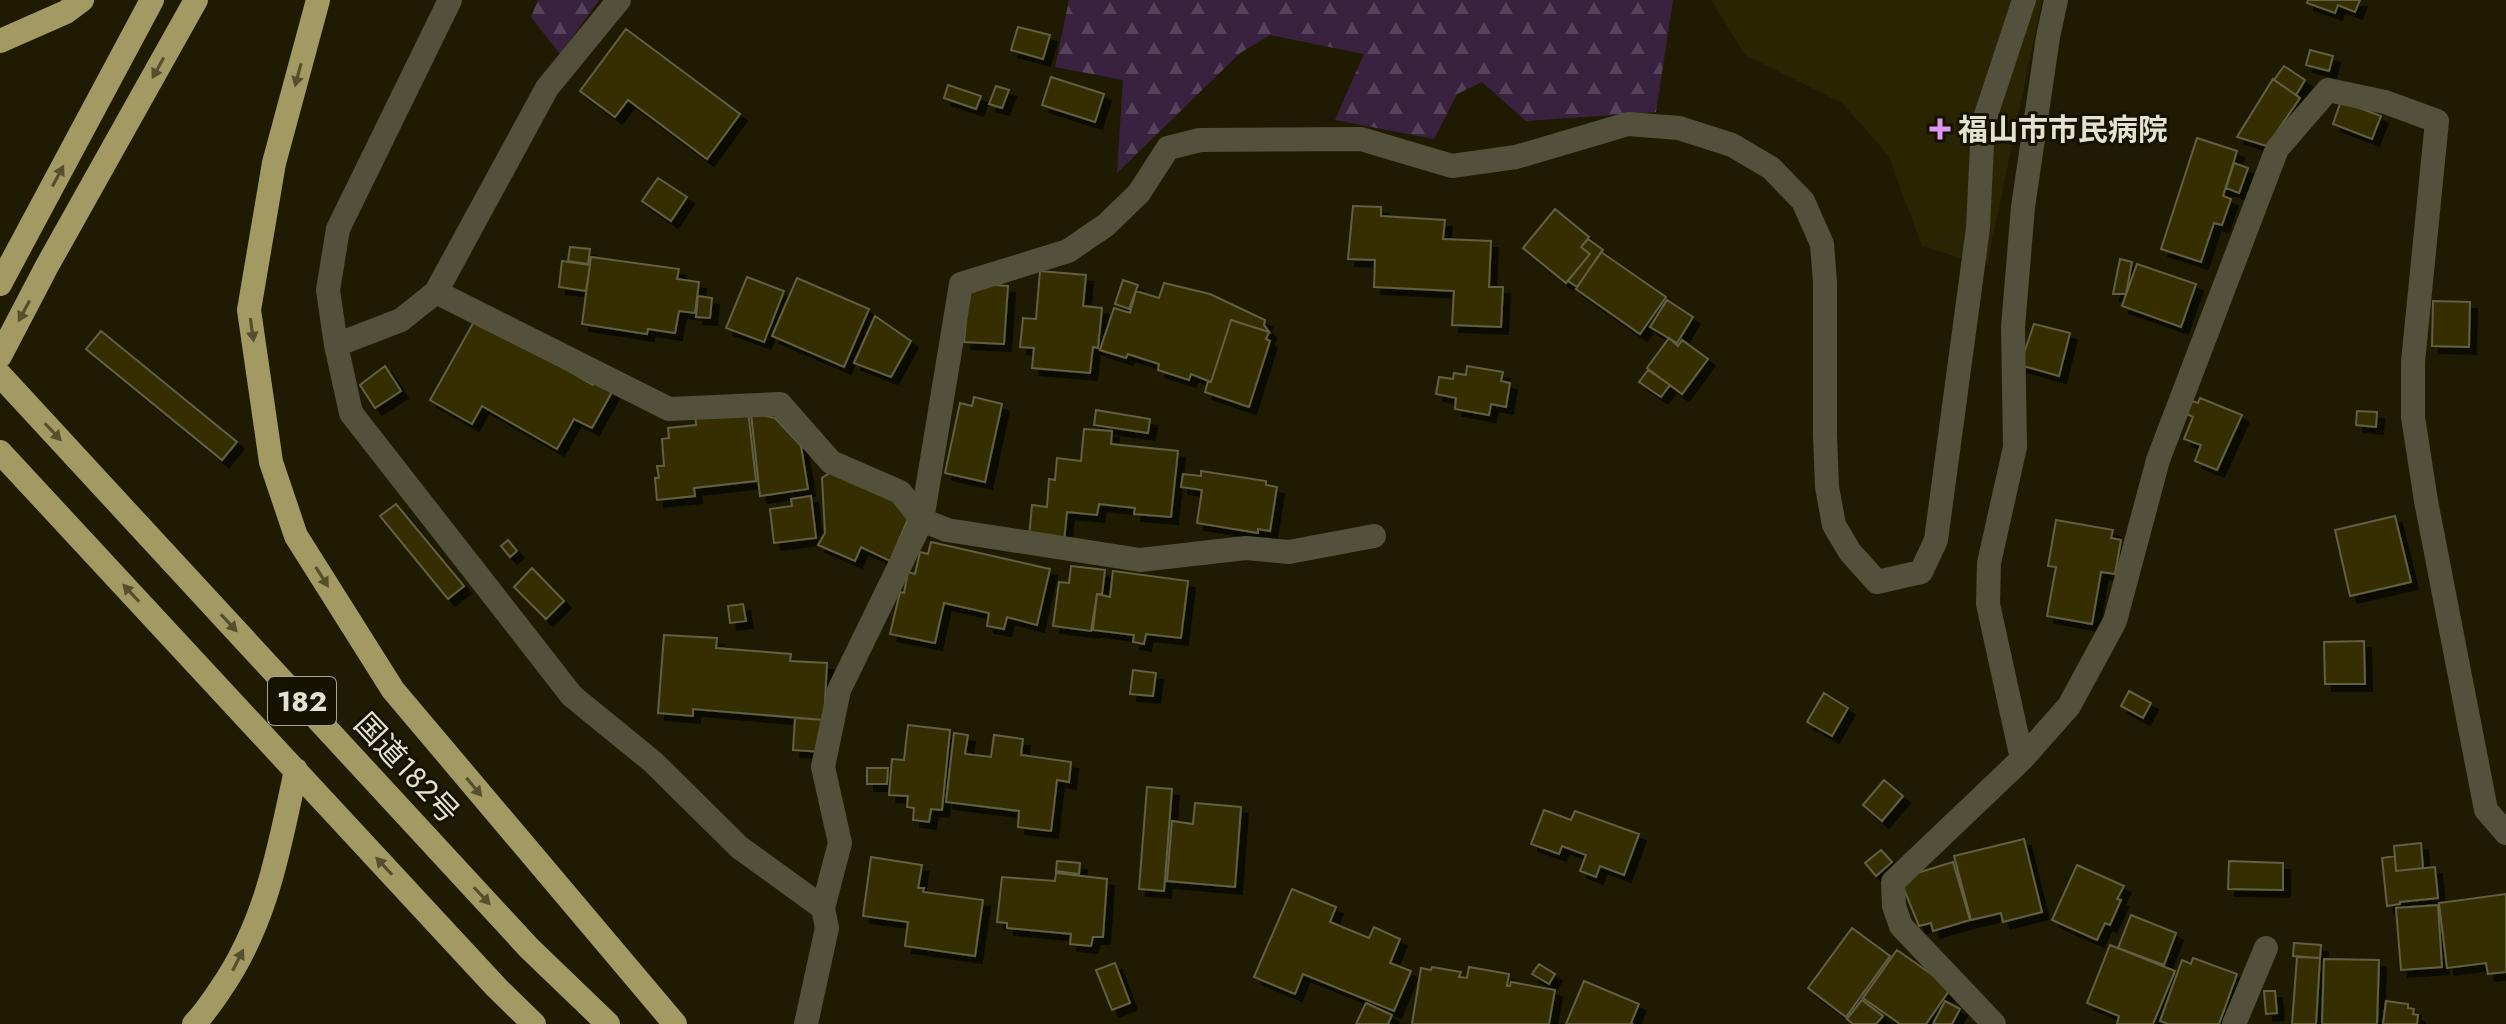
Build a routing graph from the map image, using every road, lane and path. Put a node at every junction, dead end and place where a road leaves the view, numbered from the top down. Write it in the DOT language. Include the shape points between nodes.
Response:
graph roads {
  1 [pos="82,0"];
  2 [pos="152,0"];
  3 [pos="196,0"];
  4 [pos="318,0"];
  5 [pos="450,0"];
  6 [pos="619,0"];
  7 [pos="2024,0"];
  8 [pos="2056,0"];
  9 [pos="10,38"];
  10 [pos="0,284"];
  11 [pos="436,292"];
  12 [pos="336,345"];
  13 [pos="0,356"];
  14 [pos="0,375"];
  15 [pos="0,452"];
  16 [pos="922,520"];
  17 [pos="1374,536"];
  18 [pos="2022,759"];
  19 [pos="296,770"];
  20 [pos="2506,833"];
  21 [pos="823,908"];
  22 [pos="2266,948"];
  23 [pos="194,1024"];
  24 [pos="534,1024"];
  25 [pos="608,1024"];
  26 [pos="675,1024"];
  27 [pos="806,1024"];
  28 [pos="1994,1024"];
  29 [pos="2234,1024"];
  1 -- 9 [label="highway"];
  10 -- 2 [label="highway, one-way"];
  3 -- 13 [label="highway, one-way"];
  4 -- 26 [label="highway, one-way" via="274,163 249,310 271,462 296,536 393,690"];
  5 -- 12 [label="street" via="338,229 328,290"];
  6 -- 11 [label="street" via="547,88"];
  7 -- 16 [label="street" via="1983,124 1978,228 1936,540 1921,572 1877,582 1834,525 1827,487 1822,244 1803,201 1771,168 1732,145 1679,128 1628,124 1516,157 1452,166 1361,139 1200,140 1168,148 1139,193 1068,251 961,284"];
  8 -- 18 [label="street" via="2022,222 2013,327 2015,447 1989,563 1988,604"];
  11 -- 12 [label="street" via="401,320"];
  11 -- 16 [label="street" via="669,409 780,404 831,462 900,492"];
  12 -- 21 [label="street" via="351,413 572,696 653,762 739,847"];
  14 -- 25 [label="highway, 国道182号 / 182, one-way" via="529,948"];
  19 -- 15 [label="highway, 182, one-way"];
  16 -- 17 [label="street" via="947,530 1140,560 1246,548 1289,552"];
  16 -- 21 [label="street" via="839,690 823,767 840,843"];
  18 -- 20 [label="street" via="2069,706 2115,621 2158,460 2277,149 2328,90 2385,102 2437,121 2413,362 2413,417 2486,810"];
  18 -- 28 [label="street" via="1893,882 1901,926"];
  23 -- 19 [label="highway, one-way" via="232,973 260,918"];
  24 -- 19 [label="highway, 182, one-way"];
  21 -- 27 [label="street" via="827,928"];
  22 -- 29 [label="street"];
}
